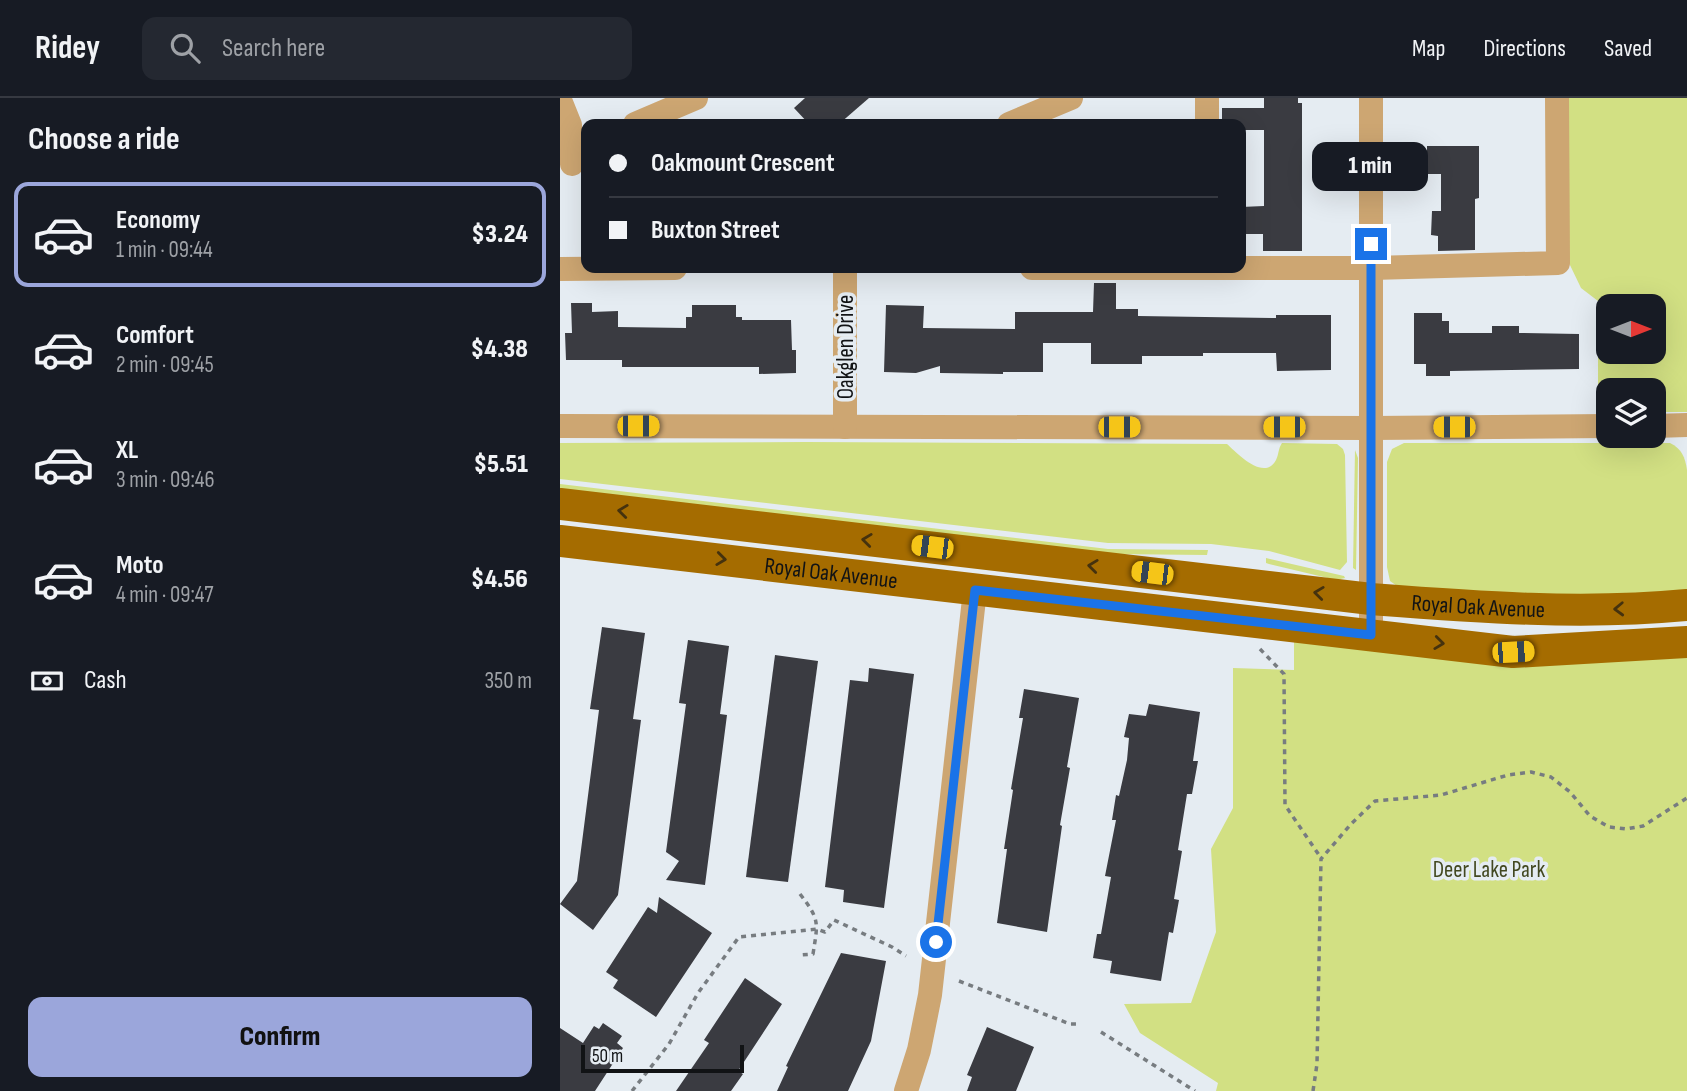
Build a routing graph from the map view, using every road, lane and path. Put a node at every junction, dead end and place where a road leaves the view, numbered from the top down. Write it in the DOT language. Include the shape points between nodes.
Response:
graph roads {
  1 [pos="696,98"];
  2 [pos="1071,98"];
  3 [pos="1207,98"];
  4 [pos="1371,98"];
  5 [pos="1557,98"];
  6 [pos="560,100"];
  7 [pos="647,119"];
  8 [pos="1021,119"];
  9 [pos="1207,119"];
  10 [pos="573,160"];
  11 [pos="1372,268"];
  12 [pos="1246,269"];
  13 [pos="560,270"];
  14 [pos="581,270"];
  15 [pos="845,273"];
  16 [pos="1687,425"];
  17 [pos="560,426"];
  18 [pos="1596,426"];
  19 [pos="1666,426"];
  20 [pos="845,427"];
  21 [pos="1372,428"];
  22 [pos="560,504"];
  23 [pos="560,541"];
  24 [pos="975,590"];
  25 [pos="1371,599"];
  26 [pos="1687,605"];
  27 [pos="1371,635"];
  28 [pos="1687,642"];
  29 [pos="1258,647"];
  30 [pos="1687,798"];
  31 [pos="1321,859"];
  32 [pos="800,894"];
  33 [pos="817,929"];
  34 [pos="800,955"];
  35 [pos="906,957"];
  36 [pos="959,981"];
  37 [pos="1078,1024"];
  38 [pos="1101,1032"];
  39 [pos="632,1091"];
  40 [pos="906,1091"];
  41 [pos="1195,1091"];
  42 [pos="1313,1091"];
  1 -- 7 [label="street"];
  2 -- 8 [label="street"];
  3 -- 9 [label="street"];
  4 -- 11 [label="street"];
  5 -- 11 [label="street" via="1558,263"];
  6 -- 10 [label="street" via="570,125"];
  11 -- 12 [label="street"];
  11 -- 21 [label="street"];
  13 -- 14 [label="street"];
  15 -- 20 [label="street, Oakglen Drive"];
  16 -- 19 [label="street"];
  17 -- 20 [label="street"];
  18 -- 21 [label="street"];
  20 -- 21 [label="street"];
  21 -- 25 [label="street"];
  25 -- 22 [label="main road, Royal Oak Avenue, one-way"];
  23 -- 24 [label="main road, Royal Oak Avenue, one-way"];
  24 -- 27 [label="main road, Royal Oak Avenue"];
  24 -- 40 [label="street" via="930,995"];
  26 -- 25 [label="main road, Royal Oak Avenue, one-way" via="1560,611"];
  25 -- 27 [label="street"];
  27 -- 28 [label="main road, Royal Oak Avenue, one-way" via="1513,652"];
  29 -- 31 [label="path" via="1284,674 1284,806"];
  30 -- 31 [label="path" via="1643,826 1609,827 1590,816 1551,777 1531,772 1508,775 1440,796 1374,801"];
  31 -- 42 [label="path"];
  32 -- 33 [label="path" via="816,915"];
  33 -- 34 [label="path" via="813,954"];
  33 -- 35 [label="path" via="825,932 834,920"];
  33 -- 39 [label="path" via="739,937 698,993 669,1044"];
  36 -- 37 [label="path"];
  38 -- 41 [label="path"];
}
